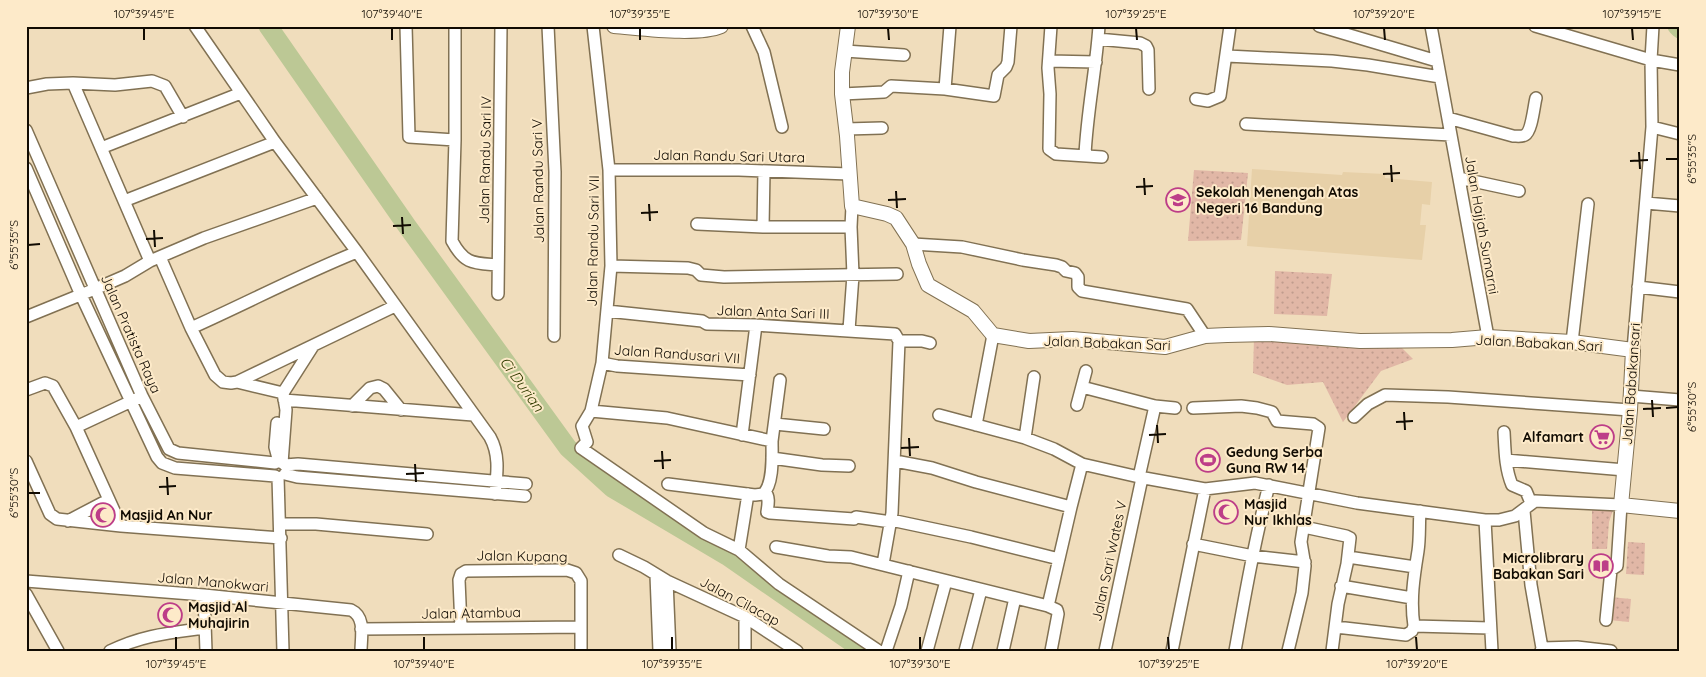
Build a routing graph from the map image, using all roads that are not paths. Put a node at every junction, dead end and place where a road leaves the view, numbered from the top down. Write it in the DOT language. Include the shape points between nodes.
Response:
graph roads {
  1 [pos="195,26"];
  2 [pos="406,26"];
  3 [pos="454,26"];
  4 [pos="501,26"];
  5 [pos="548,26"];
  6 [pos="593,26"];
  7 [pos="614,26"];
  8 [pos="621,26"];
  9 [pos="721,26"];
  10 [pos="752,26"];
  11 [pos="848,26"];
  12 [pos="950,26"];
  13 [pos="1011,26"];
  14 [pos="1051,26"];
  15 [pos="1099,26"];
  16 [pos="1230,26"];
  17 [pos="1319,26"];
  18 [pos="1432,26"];
  19 [pos="1534,26"];
  20 [pos="1580,26"];
  21 [pos="1653,26"];
  22 [pos="686,28"];
  23 [pos="1576,38"];
  24 [pos="1098,39"];
  25 [pos="845,51"];
  26 [pos="904,55"];
  27 [pos="1227,56"];
  28 [pos="1652,60"];
  29 [pos="1048,61"];
  30 [pos="1437,61"];
  31 [pos="1096,62"];
  32 [pos="1680,65"];
  33 [pos="1440,77"];
  34 [pos="73,83"];
  35 [pos="26,88"];
  36 [pos="946,89"];
  37 [pos="1149,90"];
  38 [pos="241,93"];
  39 [pos="842,94"];
  40 [pos="1536,98"];
  41 [pos="1196,99"];
  42 [pos="183,116"];
  43 [pos="1448,118"];
  44 [pos="1246,124"];
  45 [pos="782,128"];
  46 [pos="882,128"];
  47 [pos="1652,128"];
  48 [pos="846,129"];
  49 [pos="26,130"];
  50 [pos="1680,134"];
  51 [pos="1451,135"];
  52 [pos="455,140"];
  53 [pos="275,142"];
  54 [pos="101,148"];
  55 [pos="1085,155"];
  56 [pos="1102,157"];
  57 [pos="26,168"];
  58 [pos="609,170"];
  59 [pos="764,171"];
  60 [pos="849,174"];
  61 [pos="1459,178"];
  62 [pos="1519,191"];
  63 [pos="317,198"];
  64 [pos="124,201"];
  65 [pos="1646,203"];
  66 [pos="1588,204"];
  67 [pos="852,206"];
  68 [pos="1680,206"];
  69 [pos="697,224"];
  70 [pos="763,227"];
  71 [pos="850,227"];
  72 [pos="913,244"];
  73 [pos="357,252"];
  74 [pos="155,259"];
  75 [pos="498,265"];
  76 [pos="611,266"];
  77 [pos="897,274"];
  78 [pos="853,275"];
  79 [pos="1638,287"];
  80 [pos="95,289"];
  81 [pos="1680,292"];
  82 [pos="498,294"];
  83 [pos="81,295"];
  84 [pos="395,306"];
  85 [pos="607,311"];
  86 [pos="26,317"];
  87 [pos="756,325"];
  88 [pos="191,328"];
  89 [pos="849,330"];
  90 [pos="993,335"];
  91 [pos="554,336"];
  92 [pos="1205,336"];
  93 [pos="1488,337"];
  94 [pos="899,341"];
  95 [pos="1572,342"];
  96 [pos="930,343"];
  97 [pos="314,344"];
  98 [pos="1633,350"];
  99 [pos="602,363"];
  100 [pos="1086,371"];
  101 [pos="750,375"];
  102 [pos="1034,377"];
  103 [pos="780,380"];
  104 [pos="237,382"];
  105 [pos="1082,387"];
  106 [pos="26,390"];
  107 [pos="142,396"];
  108 [pos="283,397"];
  109 [pos="1680,400"];
  110 [pos="130,401"];
  111 [pos="1630,403"];
  112 [pos="1077,405"];
  113 [pos="352,406"];
  114 [pos="1155,406"];
  115 [pos="1175,408"];
  116 [pos="1193,408"];
  117 [pos="401,410"];
  118 [pos="591,411"];
  119 [pos="473,415"];
  120 [pos="939,415"];
  121 [pos="1354,417"];
  122 [pos="775,424"];
  123 [pos="976,425"];
  124 [pos="76,427"];
  125 [pos="824,429"];
  126 [pos="1504,432"];
  127 [pos="742,435"];
  128 [pos="1025,438"];
  129 [pos="772,441"];
  130 [pos="772,458"];
  131 [pos="1506,460"];
  132 [pos="26,461"];
  133 [pos="895,461"];
  134 [pos="1082,464"];
  135 [pos="849,466"];
  136 [pos="280,469"];
  137 [pos="1624,470"];
  138 [pos="1141,477"];
  139 [pos="668,484"];
  140 [pos="1269,485"];
  141 [pos="496,488"];
  142 [pos="1205,489"];
  143 [pos="526,490"];
  144 [pos="766,492"];
  145 [pos="1310,493"];
  146 [pos="748,494"];
  147 [pos="108,500"];
  148 [pos="1621,505"];
  149 [pos="1071,507"];
  150 [pos="1528,507"];
  151 [pos="1420,511"];
  152 [pos="1680,511"];
  153 [pos="1485,520"];
  154 [pos="68,521"];
  155 [pos="891,521"];
  156 [pos="281,524"];
  157 [pos="121,526"];
  158 [pos="1304,527"];
  159 [pos="427,534"];
  160 [pos="281,538"];
  161 [pos="1194,544"];
  162 [pos="776,547"];
  163 [pos="739,550"];
  164 [pos="620,555"];
  165 [pos="1253,556"];
  166 [pos="1348,557"];
  167 [pos="1059,559"];
  168 [pos="1305,562"];
  169 [pos="883,564"];
  170 [pos="1414,567"];
  171 [pos="909,571"];
  172 [pos="656,575"];
  173 [pos="946,580"];
  174 [pos="26,581"];
  175 [pos="667,581"];
  176 [pos="1341,586"];
  177 [pos="981,590"];
  178 [pos="26,594"];
  179 [pos="204,595"];
  180 [pos="1015,598"];
  181 [pos="1412,598"];
  182 [pos="283,604"];
  183 [pos="1048,606"];
  184 [pos="744,617"];
  185 [pos="1606,620"];
  186 [pos="1414,626"];
  187 [pos="461,627"];
  188 [pos="581,627"];
  189 [pos="1336,627"];
  190 [pos="205,628"];
  191 [pos="1490,628"];
  192 [pos="361,629"];
  193 [pos="1541,650"];
  194 [pos="58,651"];
  195 [pos="110,651"];
  196 [pos="206,651"];
  197 [pos="283,651"];
  198 [pos="361,651"];
  199 [pos="580,651"];
  200 [pos="659,651"];
  201 [pos="670,651"];
  202 [pos="745,651"];
  203 [pos="798,651"];
  204 [pos="878,651"];
  205 [pos="886,651"];
  206 [pos="927,651"];
  207 [pos="965,651"];
  208 [pos="1003,651"];
  209 [pos="1051,651"];
  210 [pos="1106,651"];
  211 [pos="1172,651"];
  212 [pos="1236,651"];
  213 [pos="1288,651"];
  214 [pos="1332,651"];
  215 [pos="1492,651"];
  216 [pos="1611,651"];
  1 -- 38 [label="street"];
  2 -- 52 [label="street" via="409,137"];
  3 -- 52 [label="street"];
  4 -- 75 [label="street, Jalan Randu Sari IV"];
  5 -- 91 [label="street, Jalan Randu Sari V" via="556,172"];
  6 -- 58 [label="street, Jalan Randu Sari VII"];
  7 -- 8 [label="street"];
  8 -- 22 [label="street"];
  9 -- 22 [label="street" via="698,31"];
  10 -- 45 [label="street" via="764,52"];
  11 -- 25 [label="street"];
  12 -- 36 [label="street"];
  13 -- 36 [label="street" via="1008,62 998,75 994,96"];
  14 -- 29 [label="street"];
  15 -- 24 [label="street"];
  16 -- 27 [label="street"];
  17 -- 30 [label="street"];
  18 -- 30 [label="street, Jalan Hajjah Sumarni"];
  19 -- 23 [label="street"];
  20 -- 23 [label="street"];
  21 -- 28 [label="street, Jalan Babakansari"];
  23 -- 28 [label="street"];
  24 -- 31 [label="street"];
  24 -- 37 [label="street" via="1146,46"];
  25 -- 26 [label="street"];
  25 -- 39 [label="street"];
  27 -- 33 [label="street" via="1332,61"];
  27 -- 41 [label="street" via="1220,96"];
  28 -- 32 [label="street"];
  28 -- 47 [label="street, Jalan Babakansari"];
  29 -- 31 [label="street"];
  29 -- 55 [label="street" via="1049,149 1053,153"];
  30 -- 33 [label="street, Jalan Hajjah Sumarni"];
  31 -- 55 [label="street"];
  33 -- 43 [label="street, Jalan Hajjah Sumarni"];
  34 -- 35 [label="street"];
  34 -- 42 [label="street" via="158,82 165,86"];
  34 -- 54 [label="street"];
  36 -- 39 [label="street" via="891,86 884,92"];
  38 -- 42 [label="street"];
  38 -- 53 [label="street"];
  39 -- 48 [label="street"];
  40 -- 43 [label="street" via="1530,127 1523,136"];
  42 -- 54 [label="street"];
  43 -- 51 [label="street, Jalan Hajjah Sumarni"];
  44 -- 51 [label="street"];
  46 -- 48 [label="street"];
  47 -- 50 [label="street"];
  47 -- 65 [label="street, Jalan Babakansari"];
  48 -- 60 [label="street"];
  49 -- 80 [label="street, Jalan Pratista Raya"];
  51 -- 61 [label="street, Jalan Hajjah Sumarni"];
  52 -- 75 [label="street" via="452,241 459,254 472,262"];
  53 -- 63 [label="street"];
  53 -- 64 [label="street"];
  54 -- 64 [label="street"];
  55 -- 56 [label="street"];
  57 -- 83 [label="street, Jalan Pratista Raya"];
  58 -- 59 [label="street, Jalan Randu Sari Utara"];
  58 -- 76 [label="street, Jalan Randu Sari VII"];
  59 -- 60 [label="street, Jalan Randu Sari Utara"];
  59 -- 70 [label="street"];
  60 -- 67 [label="street"];
  61 -- 62 [label="street"];
  61 -- 93 [label="street, Jalan Hajjah Sumarni"];
  63 -- 73 [label="street"];
  63 -- 74 [label="street"];
  64 -- 74 [label="street"];
  65 -- 68 [label="street"];
  65 -- 79 [label="street, Jalan Babakansari"];
  66 -- 95 [label="street"];
  67 -- 71 [label="street"];
  67 -- 72 [label="street" via="896,218"];
  69 -- 70 [label="street"];
  70 -- 71 [label="street"];
  71 -- 78 [label="street"];
  72 -- 90 [label="street" via="928,285 973,311"];
  72 -- 92 [label="street" via="962,246 1056,265 1075,273 1078,288 1082,291 1187,309"];
  73 -- 84 [label="street"];
  73 -- 88 [label="street"];
  74 -- 80 [label="street"];
  74 -- 88 [label="street"];
  75 -- 82 [label="street, Jalan Randu Sari IV"];
  76 -- 78 [label="street" via="688,268 701,274 724,277"];
  76 -- 85 [label="street, Jalan Randu Sari VII"];
  77 -- 78 [label="street"];
  78 -- 89 [label="street"];
  79 -- 81 [label="street"];
  79 -- 98 [label="street, Jalan Babakansari"];
  80 -- 83 [label="street"];
  80 -- 107 [label="street, Jalan Pratista Raya"];
  83 -- 86 [label="street"];
  83 -- 110 [label="street, Jalan Pratista Raya"];
  84 -- 97 [label="street"];
  84 -- 119 [label="street"];
  85 -- 87 [label="street, Jalan Anta Sari III" via="707,324"];
  85 -- 99 [label="street, Jalan Randu Sari VII"];
  87 -- 89 [label="street, Jalan Anta Sari III"];
  87 -- 101 [label="street"];
  88 -- 104 [label="street" via="215,375 223,382"];
  89 -- 94 [label="street, Jalan Anta Sari III" via="895,334"];
  90 -- 92 [label="street, Jalan Babakan Sari" via="1029,341 1072,339 1165,347"];
  90 -- 123 [label="street"];
  92 -- 93 [label="street, Jalan Babakan Sari" via="1268,334 1360,341"];
  93 -- 95 [label="street, Jalan Babakan Sari"];
  94 -- 96 [label="street"];
  94 -- 133 [label="street"];
  95 -- 98 [label="street, Jalan Babakan Sari"];
  97 -- 104 [label="street"];
  97 -- 108 [label="street"];
  98 -- 111 [label="street, Jalan Babakansari"];
  99 -- 101 [label="street, Jalan Randusari VII"];
  99 -- 118 [label="street, Jalan Randu Sari VII"];
  100 -- 105 [label="street"];
  101 -- 127 [label="street"];
  102 -- 128 [label="street"];
  103 -- 122 [label="street"];
  104 -- 108 [label="street"];
  105 -- 112 [label="street"];
  105 -- 114 [label="street"];
  106 -- 124 [label="street" via="46,383 53,386"];
  107 -- 110 [label="street"];
  107 -- 136 [label="street, Jalan Pratista Raya" via="162,439 174,452"];
  108 -- 113 [label="street"];
  108 -- 136 [label="street" via="286,410"];
  109 -- 111 [label="street"];
  110 -- 124 [label="street"];
  110 -- 136 [label="street, Jalan Pratista Raya" via="156,457 168,466"];
  111 -- 121 [label="street" via="1385,395"];
  111 -- 137 [label="street, Jalan Babakansari"];
  113 -- 117 [label="street"];
  113 -- 117 [label="street" via="370,388 378,386"];
  114 -- 115 [label="street"];
  114 -- 138 [label="street, Jalan Sari Wates V"];
  116 -- 145 [label="street" via="1257,408 1272,412 1277,421 1316,425 1319,436"];
  117 -- 119 [label="street"];
  118 -- 127 [label="street" via="668,418"];
  118 -- 163 [label="street, Jalan Randu Sari VII" via="582,426 587,442 581,448 704,533"];
  119 -- 141 [label="street" via="495,446"];
  120 -- 123 [label="street"];
  122 -- 125 [label="street"];
  122 -- 129 [label="street"];
  123 -- 128 [label="street"];
  124 -- 147 [label="street"];
  126 -- 131 [label="street"];
  127 -- 129 [label="street"];
  128 -- 134 [label="street"];
  129 -- 130 [label="street"];
  130 -- 135 [label="street"];
  130 -- 144 [label="street"];
  131 -- 137 [label="street"];
  131 -- 150 [label="street" via="1512,485 1526,491"];
  132 -- 154 [label="street" via="50,514"];
  133 -- 149 [label="street" via="932,468"];
  133 -- 155 [label="street"];
  134 -- 138 [label="street"];
  134 -- 149 [label="street"];
  136 -- 141 [label="street, Jalan Pratista Raya" via="298,464"];
  136 -- 156 [label="street"];
  137 -- 148 [label="street, Jalan Babakansari"];
  138 -- 142 [label="street"];
  138 -- 210 [label="street, Jalan Sari Wates V"];
  139 -- 146 [label="street"];
  140 -- 142 [label="street" via="1243,483"];
  140 -- 145 [label="street"];
  140 -- 165 [label="street"];
  141 -- 143 [label="street, Jalan Pratista Raya"];
  142 -- 161 [label="street"];
  144 -- 146 [label="street"];
  144 -- 155 [label="street" via="767,512 770,513"];
  145 -- 151 [label="street"];
  145 -- 158 [label="street"];
  146 -- 163 [label="street"];
  147 -- 154 [label="street"];
  147 -- 157 [label="street"];
  148 -- 150 [label="street" via="1539,501"];
  148 -- 152 [label="street"];
  148 -- 185 [label="street" via="1617,566 1611,570"];
  149 -- 167 [label="street"];
  150 -- 153 [label="street" via="1508,519"];
  150 -- 193 [label="street" via="1530,585"];
  151 -- 153 [label="street"];
  151 -- 170 [label="street"];
  153 -- 191 [label="street"];
  154 -- 157 [label="street"];
  155 -- 167 [label="street"];
  155 -- 169 [label="street"];
  156 -- 159 [label="street"];
  156 -- 160 [label="street"];
  157 -- 160 [label="street"];
  158 -- 166 [label="street" via="1348,536"];
  158 -- 168 [label="street" via="1301,542"];
  160 -- 182 [label="street"];
  161 -- 165 [label="street"];
  161 -- 211 [label="street"];
  162 -- 169 [label="street"];
  163 -- 204 [label="street" via="779,584"];
  164 -- 172 [label="street, Jalan Cilacap"];
  165 -- 168 [label="street"];
  165 -- 212 [label="street"];
  166 -- 170 [label="street"];
  166 -- 176 [label="street"];
  167 -- 183 [label="street"];
  168 -- 213 [label="street" via="1302,593"];
  169 -- 171 [label="street"];
  170 -- 181 [label="street"];
  171 -- 173 [label="street"];
  171 -- 205 [label="street"];
  172 -- 175 [label="street, Jalan Cilacap"];
  172 -- 200 [label="street"];
  173 -- 177 [label="street"];
  173 -- 206 [label="street"];
  174 -- 179 [label="street, Jalan Manokwari"];
  175 -- 184 [label="street, Jalan Cilacap"];
  175 -- 201 [label="street"];
  176 -- 181 [label="street"];
  176 -- 189 [label="street"];
  177 -- 180 [label="street"];
  177 -- 207 [label="street"];
  178 -- 194 [label="street"];
  179 -- 182 [label="street, Jalan Manokwari"];
  179 -- 190 [label="street"];
  180 -- 183 [label="street"];
  180 -- 208 [label="street"];
  181 -- 186 [label="street"];
  182 -- 192 [label="street, Jalan Manokwari" via="351,610 361,619"];
  182 -- 197 [label="street"];
  183 -- 209 [label="street" via="1058,614"];
  184 -- 202 [label="street"];
  184 -- 203 [label="street, Jalan Cilacap"];
  186 -- 189 [label="street" via="1406,635"];
  186 -- 191 [label="street"];
  187 -- 188 [label="street, Jalan Atambua"];
  187 -- 188 [label="street, Jalan Kupang" via="459,580 466,571 567,570 576,573 581,582"];
  187 -- 192 [label="street, Jalan Atambua"];
  188 -- 199 [label="street"];
  189 -- 214 [label="street"];
  190 -- 195 [label="street" via="130,641"];
  190 -- 196 [label="street"];
  191 -- 215 [label="street"];
  192 -- 198 [label="street"];
  193 -- 216 [label="street" via="1577,647"];
}
